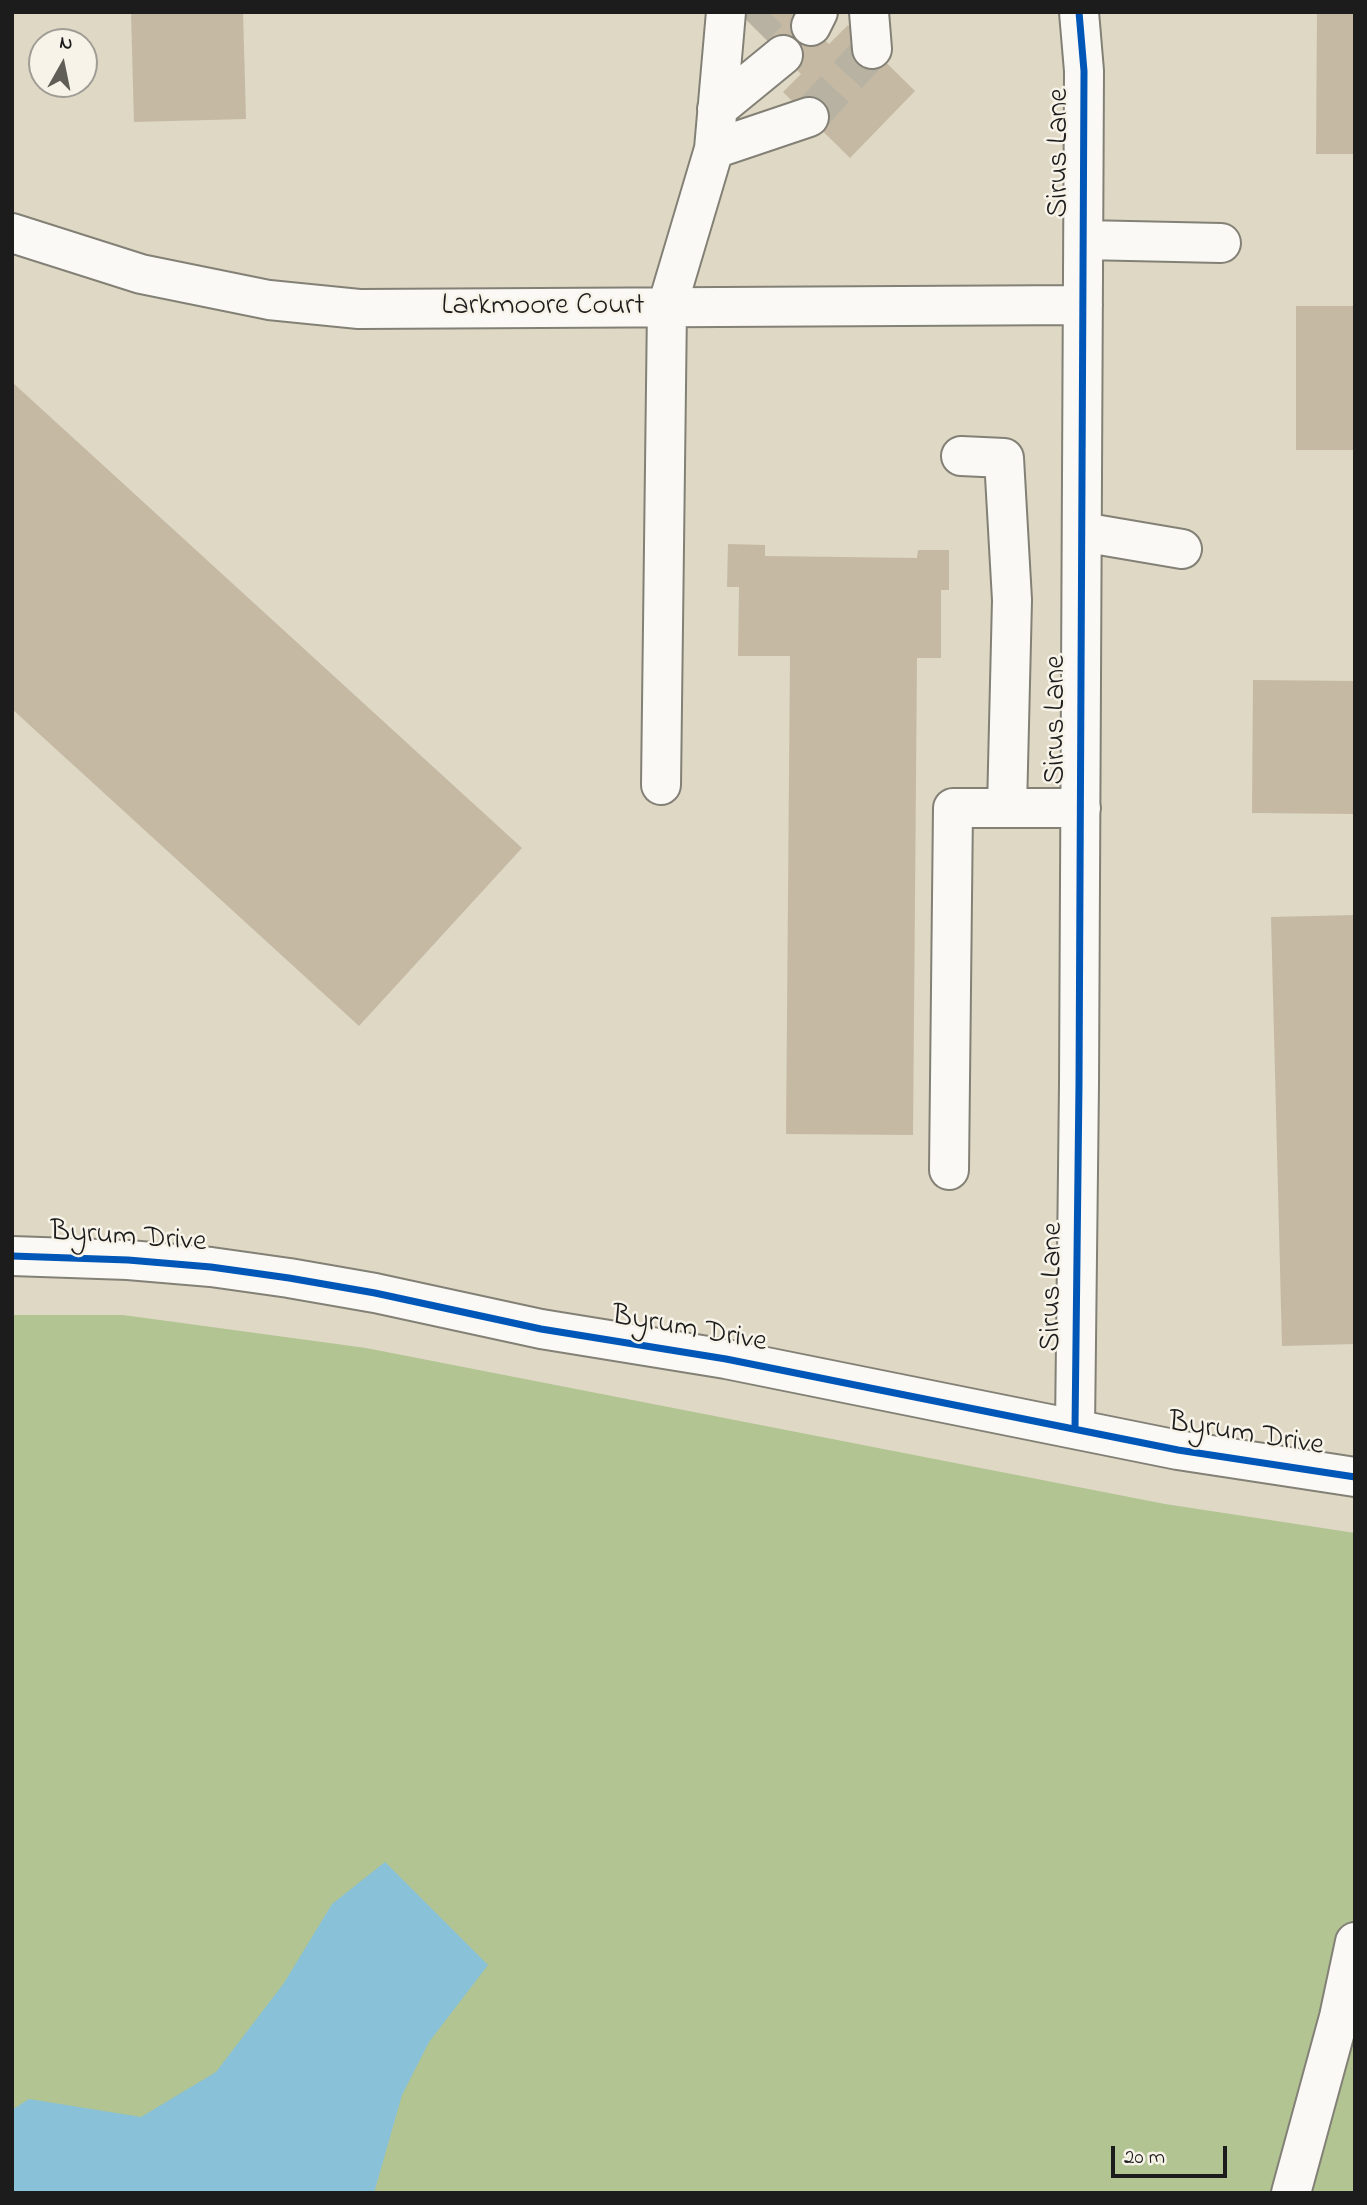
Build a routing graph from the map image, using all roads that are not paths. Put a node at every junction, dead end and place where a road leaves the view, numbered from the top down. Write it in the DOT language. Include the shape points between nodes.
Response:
graph roads {
  1 [pos="1079,12"];
  2 [pos="740,20"];
  3 [pos="783,55"];
  4 [pos="717,109"];
  5 [pos="809,117"];
  6 [pos="714,149"];
  7 [pos="12,233"];
  8 [pos="1084,240"];
  9 [pos="1221,243"];
  10 [pos="1083,305"];
  11 [pos="667,307"];
  12 [pos="961,456"];
  13 [pos="1082,532"];
  14 [pos="1182,549"];
  15 [pos="661,785"];
  16 [pos="1007,808"];
  17 [pos="1080,808"];
  18 [pos="949,1170"];
  19 [pos="12,1256"];
  20 [pos="1075,1428"];
  21 [pos="1355,1477"];
  22 [pos="1355,1942"];
  23 [pos="1291,2193"];
  1 -- 8 [label="street, Sirus Lane" via="1084,71"];
  2 -- 4 [label="street" via="722,57"];
  3 -- 4 [label="street"];
  4 -- 6 [label="street"];
  5 -- 6 [label="street"];
  6 -- 11 [label="street"];
  7 -- 11 [label="street, Larkmoore Court" via="141,274 269,300 359,309"];
  8 -- 9 [label="street"];
  8 -- 10 [label="street, Sirus Lane"];
  10 -- 11 [label="street, Larkmoore Court"];
  10 -- 13 [label="street, Sirus Lane"];
  11 -- 15 [label="street"];
  12 -- 16 [label="street" via="1004,458 1012,600"];
  13 -- 14 [label="street"];
  13 -- 17 [label="street, Sirus Lane"];
  16 -- 17 [label="street"];
  16 -- 18 [label="street" via="953,808"];
  17 -- 20 [label="street, Sirus Lane"];
  19 -- 20 [label="street, Byrum Drive" via="128,1260 289,1278"];
  20 -- 21 [label="street, Byrum Drive" via="1178,1450"];
  22 -- 23 [label="street"];
}
